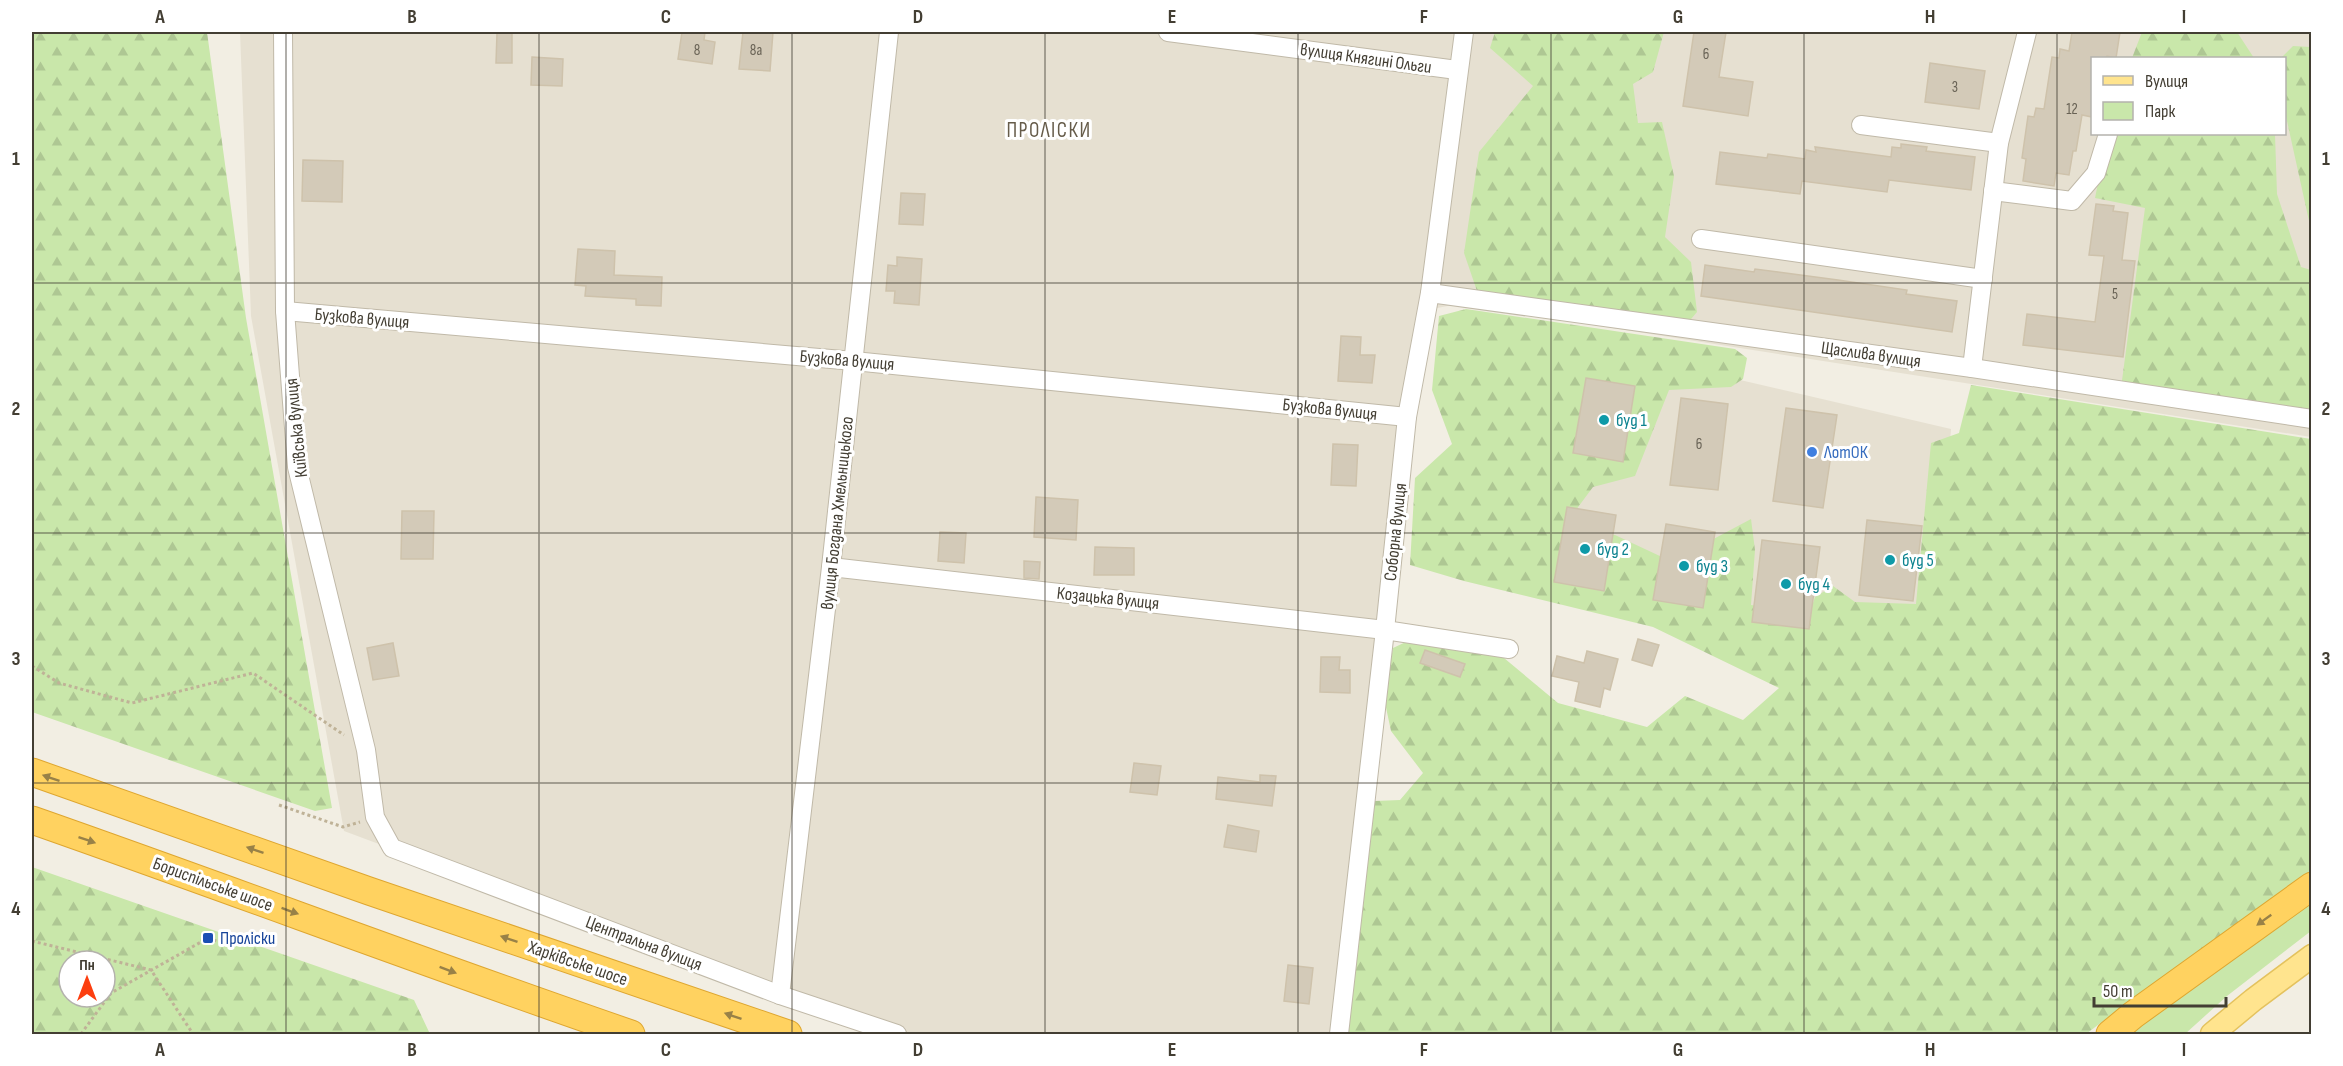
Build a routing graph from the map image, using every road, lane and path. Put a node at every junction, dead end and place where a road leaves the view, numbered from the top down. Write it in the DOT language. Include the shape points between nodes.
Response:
graph roads {
  1 [pos="283,32"];
  2 [pos="889,32"];
  3 [pos="1168,32"];
  4 [pos="1464,32"];
  5 [pos="2027,32"];
  6 [pos="1457,70"];
  7 [pos="1861,125"];
  8 [pos="2108,135"];
  9 [pos="1999,143"];
  10 [pos="1993,191"];
  11 [pos="1701,239"];
  12 [pos="1983,279"];
  13 [pos="1430,293"];
  14 [pos="285,311"];
  15 [pos="854,361"];
  16 [pos="1972,368"];
  17 [pos="1407,417"];
  18 [pos="2312,420"];
  19 [pos="831,567"];
  20 [pos="1385,630"];
  21 [pos="1509,648"];
  22 [pos="32,666"];
  23 [pos="366,750"];
  24 [pos="32,772"];
  25 [pos="279,805"];
  26 [pos="375,817"];
  27 [pos="32,820"];
  28 [pos="392,848"];
  29 [pos="2312,886"];
  30 [pos="32,940"];
  31 [pos="231,946"];
  32 [pos="2312,956"];
  33 [pos="151,970"];
  34 [pos="780,995"];
  35 [pos="81,1035"];
  36 [pos="193,1035"];
  37 [pos="631,1035"];
  38 [pos="788,1035"];
  39 [pos="897,1035"];
  40 [pos="1339,1035"];
  41 [pos="2110,1035"];
  42 [pos="2212,1035"];
  1 -- 14 [label="street, Київська вулиця"];
  2 -- 15 [label="street, вулиця Богдана Хмельницького"];
  3 -- 6 [label="street, вулиця Княгині Ольги"];
  4 -- 6 [label="street, Соборна вулиця"];
  5 -- 9 [label="street"];
  6 -- 13 [label="street, Соборна вулиця"];
  7 -- 9 [label="street"];
  8 -- 10 [label="street" via="2096,173 2072,201"];
  9 -- 10 [label="street"];
  10 -- 12 [label="street"];
  11 -- 12 [label="street"];
  12 -- 16 [label="street"];
  13 -- 16 [label="street, Щаслива вулиця"];
  13 -- 17 [label="street, Соборна вулиця"];
  14 -- 15 [label="street, Бузкова вулиця"];
  14 -- 23 [label="street, Київська вулиця" via="297,467"];
  15 -- 17 [label="street, Бузкова вулиця"];
  15 -- 19 [label="street, вулиця Богдана Хмельницького"];
  16 -- 18 [label="street, Щаслива вулиця"];
  17 -- 20 [label="street, Соборна вулиця"];
  19 -- 20 [label="street, Козацька вулиця"];
  19 -- 34 [label="street, вулиця Богдана Хмельницького"];
  20 -- 21 [label="street, Козацька вулиця"];
  20 -- 40 [label="street, Соборна вулиця"];
  22 -- 23 [label="path" via="59,683 132,704 253,673"];
  23 -- 26 [label="street, Київська вулиця"];
  38 -- 24 [label="highway, Харківське шосе, one-way"];
  25 -- 26 [label="path" via="343,827"];
  26 -- 28 [label="street, Київська вулиця"];
  27 -- 37 [label="highway, Бориспільське шосе, one-way"];
  28 -- 34 [label="street, Центральна вулиця"];
  29 -- 41 [label="highway, one-way"];
  30 -- 33 [label="path"];
  31 -- 33 [label="path" via="208,938"];
  32 -- 42 [label="main road"];
  33 -- 35 [label="path" via="111,993"];
  33 -- 36 [label="path"];
  34 -- 39 [label="street, Центральна вулиця"];
}
